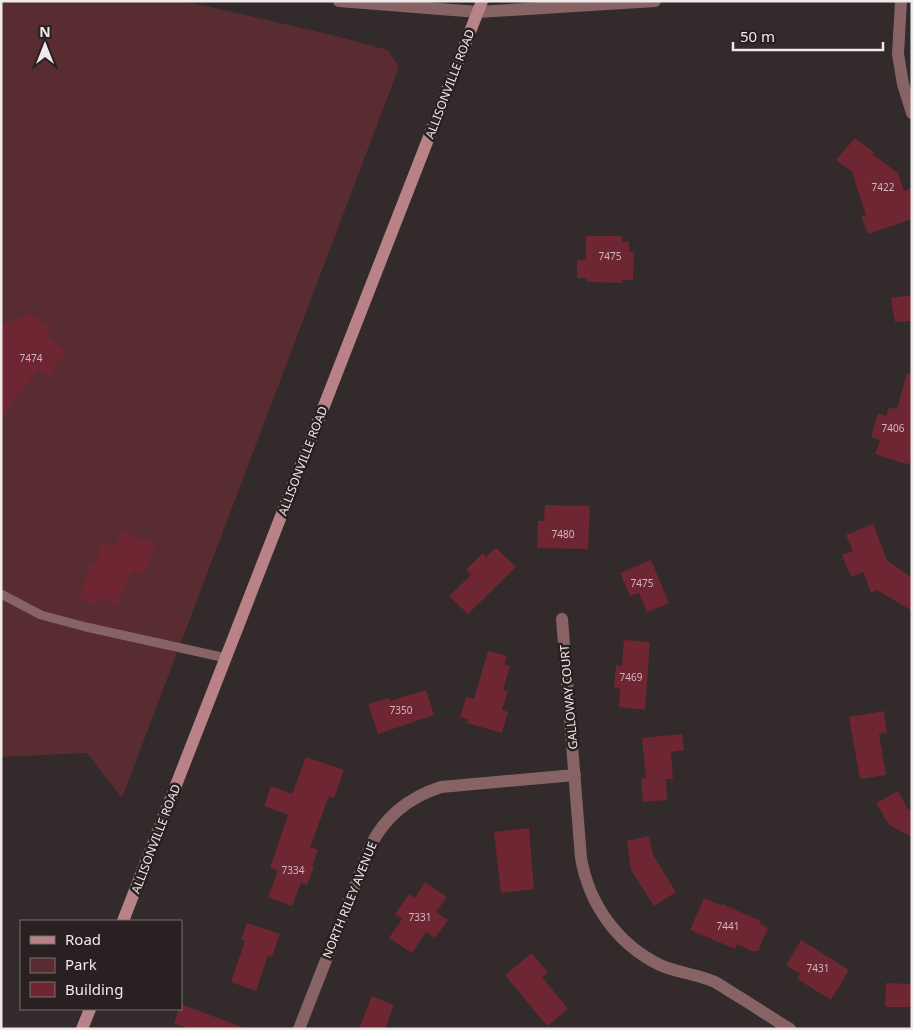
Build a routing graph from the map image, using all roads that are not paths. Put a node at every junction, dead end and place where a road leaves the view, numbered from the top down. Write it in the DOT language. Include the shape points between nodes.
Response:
graph roads {
  1 [pos="339,1"];
  2 [pos="655,1"];
  3 [pos="901,1"];
  4 [pos="480,7"];
  5 [pos="912,113"];
  6 [pos="1,594"];
  7 [pos="562,620"];
  8 [pos="226,658"];
  9 [pos="575,775"];
  10 [pos="124,920"];
  11 [pos="90,1010"];
  12 [pos="82,1029"];
  13 [pos="299,1029"];
  14 [pos="790,1029"];
  1 -- 4 [label="street"];
  2 -- 4 [label="street"];
  3 -- 5 [label="street" via="898,54"];
  4 -- 8 [label="main road, ALLISONVILLE ROAD"];
  6 -- 8 [label="lane" via="41,615"];
  7 -- 9 [label="street, GALLOWAY COURT"];
  8 -- 10 [label="main road, ALLISONVILLE ROAD"];
  9 -- 13 [label="street, NORTH RILEY AVENUE" via="441,787 400,807 386,821 371,845"];
  9 -- 14 [label="street, GALLOWAY COURT" via="585,876 591,894 611,926 645,956 661,965 724,987"];
  11 -- 12 [label="main road"];
}
